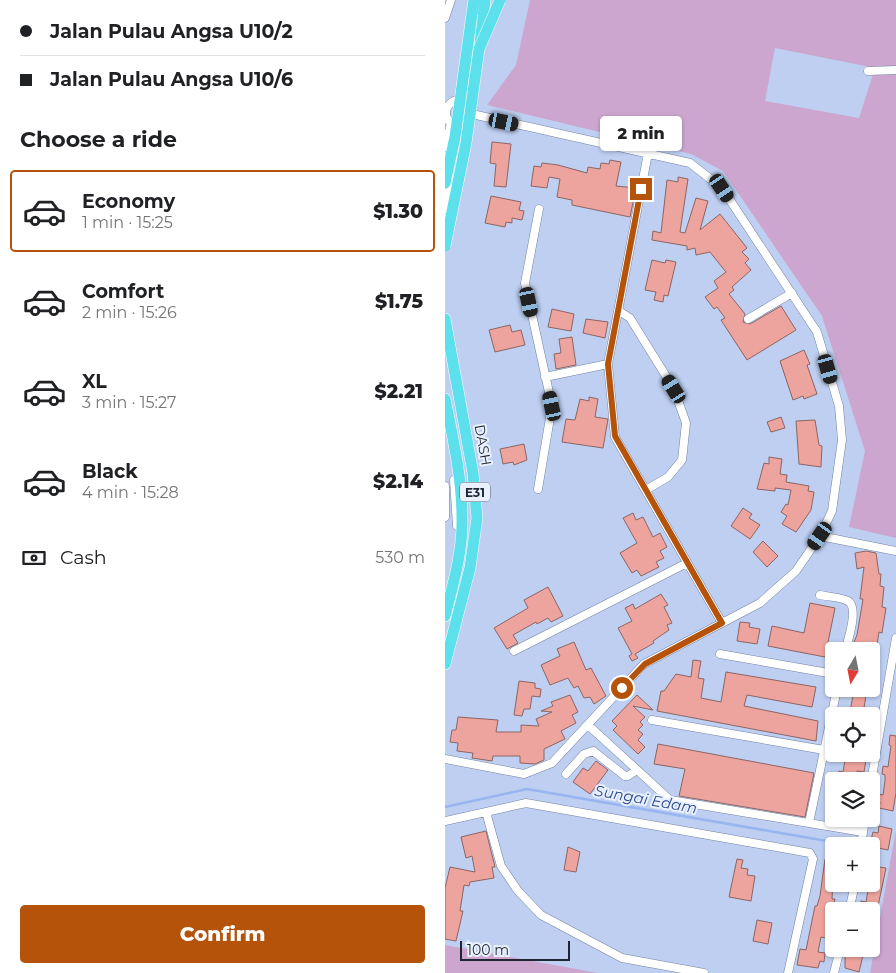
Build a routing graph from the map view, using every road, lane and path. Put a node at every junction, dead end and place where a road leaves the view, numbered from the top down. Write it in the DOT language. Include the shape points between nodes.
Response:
graph roads {
  1 [pos="451,0"];
  2 [pos="475,0"];
  3 [pos="485,0"];
  4 [pos="493,0"];
  5 [pos="500,0"];
  6 [pos="445,18"];
  7 [pos="479,49"];
  8 [pos="896,70"];
  9 [pos="868,71"];
  10 [pos="457,100"];
  11 [pos="468,104"];
  12 [pos="446,107"];
  13 [pos="472,114"];
  14 [pos="451,123"];
  15 [pos="463,125"];
  16 [pos="445,147"];
  17 [pos="648,153"];
  18 [pos="445,183"];
  19 [pos="445,209"];
  20 [pos="539,209"];
  21 [pos="445,246"];
  22 [pos="792,293"];
  23 [pos="619,311"];
  24 [pos="445,319"];
  25 [pos="748,319"];
  26 [pos="445,335"];
  27 [pos="608,364"];
  28 [pos="545,377"];
  29 [pos="445,399"];
  30 [pos="445,426"];
  31 [pos="445,486"];
  32 [pos="538,489"];
  33 [pos="646,490"];
  34 [pos="445,517"];
  35 [pos="820,536"];
  36 [pos="896,551"];
  37 [pos="687,563"];
  38 [pos="820,595"];
  39 [pos="445,599"];
  40 [pos="445,616"];
  41 [pos="722,623"];
  42 [pos="896,638"];
  43 [pos="847,642"];
  44 [pos="514,651"];
  45 [pos="445,652"];
  46 [pos="720,654"];
  47 [pos="445,664"];
  48 [pos="825,672"];
  49 [pos="835,698"];
  50 [pos="652,720"];
  51 [pos="588,725"];
  52 [pos="824,750"];
  53 [pos="445,759"];
  54 [pos="637,770"];
  55 [pos="873,772"];
  56 [pos="566,774"];
  57 [pos="486,812"];
  58 [pos="445,821"];
  59 [pos="809,823"];
  60 [pos="864,827"];
  61 [pos="863,832"];
  62 [pos="862,837"];
  63 [pos="838,957"];
  64 [pos="704,973"];
  65 [pos="788,973"];
  66 [pos="834,973"];
  1 -- 6 [label="street"];
  2 -- 10 [label="street"];
  2 -- 18 [label="highway, bridge"];
  3 -- 7 [label="highway, bridge"];
  4 -- 11 [label="street"];
  5 -- 7 [label="highway, bridge"];
  7 -- 21 [label="highway, bridge" via="466,143"];
  8 -- 9 [label="street"];
  10 -- 11 [label="street"];
  10 -- 12 [label="street"];
  11 -- 13 [label="street"];
  12 -- 14 [label="street"];
  13 -- 15 [label="street"];
  13 -- 17 [label="street"];
  14 -- 15 [label="street"];
  14 -- 16 [label="street"];
  15 -- 19 [label="street"];
  17 -- 22 [label="street" via="690,163 722,188"];
  17 -- 23 [label="street"];
  20 -- 28 [label="street" via="525,283"];
  22 -- 25 [label="street"];
  22 -- 35 [label="street" via="817,332 839,406 842,440 832,511"];
  23 -- 27 [label="street"];
  23 -- 33 [label="street" via="630,318 674,389 686,424 682,460 668,477"];
  24 -- 47 [label="highway, DASH / E31" via="473,473 477,518 470,568"];
  26 -- 45 [label="street" via="469,467 474,517 470,549"];
  27 -- 28 [label="street"];
  27 -- 33 [label="street" via="615,436"];
  28 -- 32 [label="street" via="552,406"];
  29 -- 40 [label="highway, DASH / E31" via="459,476 462,518 458,565"];
  30 -- 39 [label="street" via="454,474 457,535"];
  31 -- 34 [label="street"];
  33 -- 37 [label="street"];
  35 -- 36 [label="street"];
  35 -- 41 [label="street" via="796,571 760,603"];
  37 -- 41 [label="street"];
  37 -- 44 [label="street"];
  38 -- 43 [label="street" via="848,601 853,606"];
  41 -- 51 [label="street" via="645,664"];
  42 -- 55 [label="street"];
  46 -- 48 [label="street"];
  49 -- 52 [label="street"];
  50 -- 52 [label="street"];
  51 -- 53 [label="street" via="552,763 524,774"];
  51 -- 54 [label="street"];
  52 -- 59 [label="street"];
  54 -- 56 [label="street" via="625,776 593,751 584,754"];
  54 -- 59 [label="street" via="670,800"];
  57 -- 58 [label="street"];
  57 -- 64 [label="street" via="501,866 518,891 541,915 622,958"];
  57 -- 65 [label="street" via="526,803 810,853 813,859"];
  59 -- 61 [label="street"];
  60 -- 61 [label="street"];
  61 -- 62 [label="street"];
  63 -- 66 [label="street"];
}
